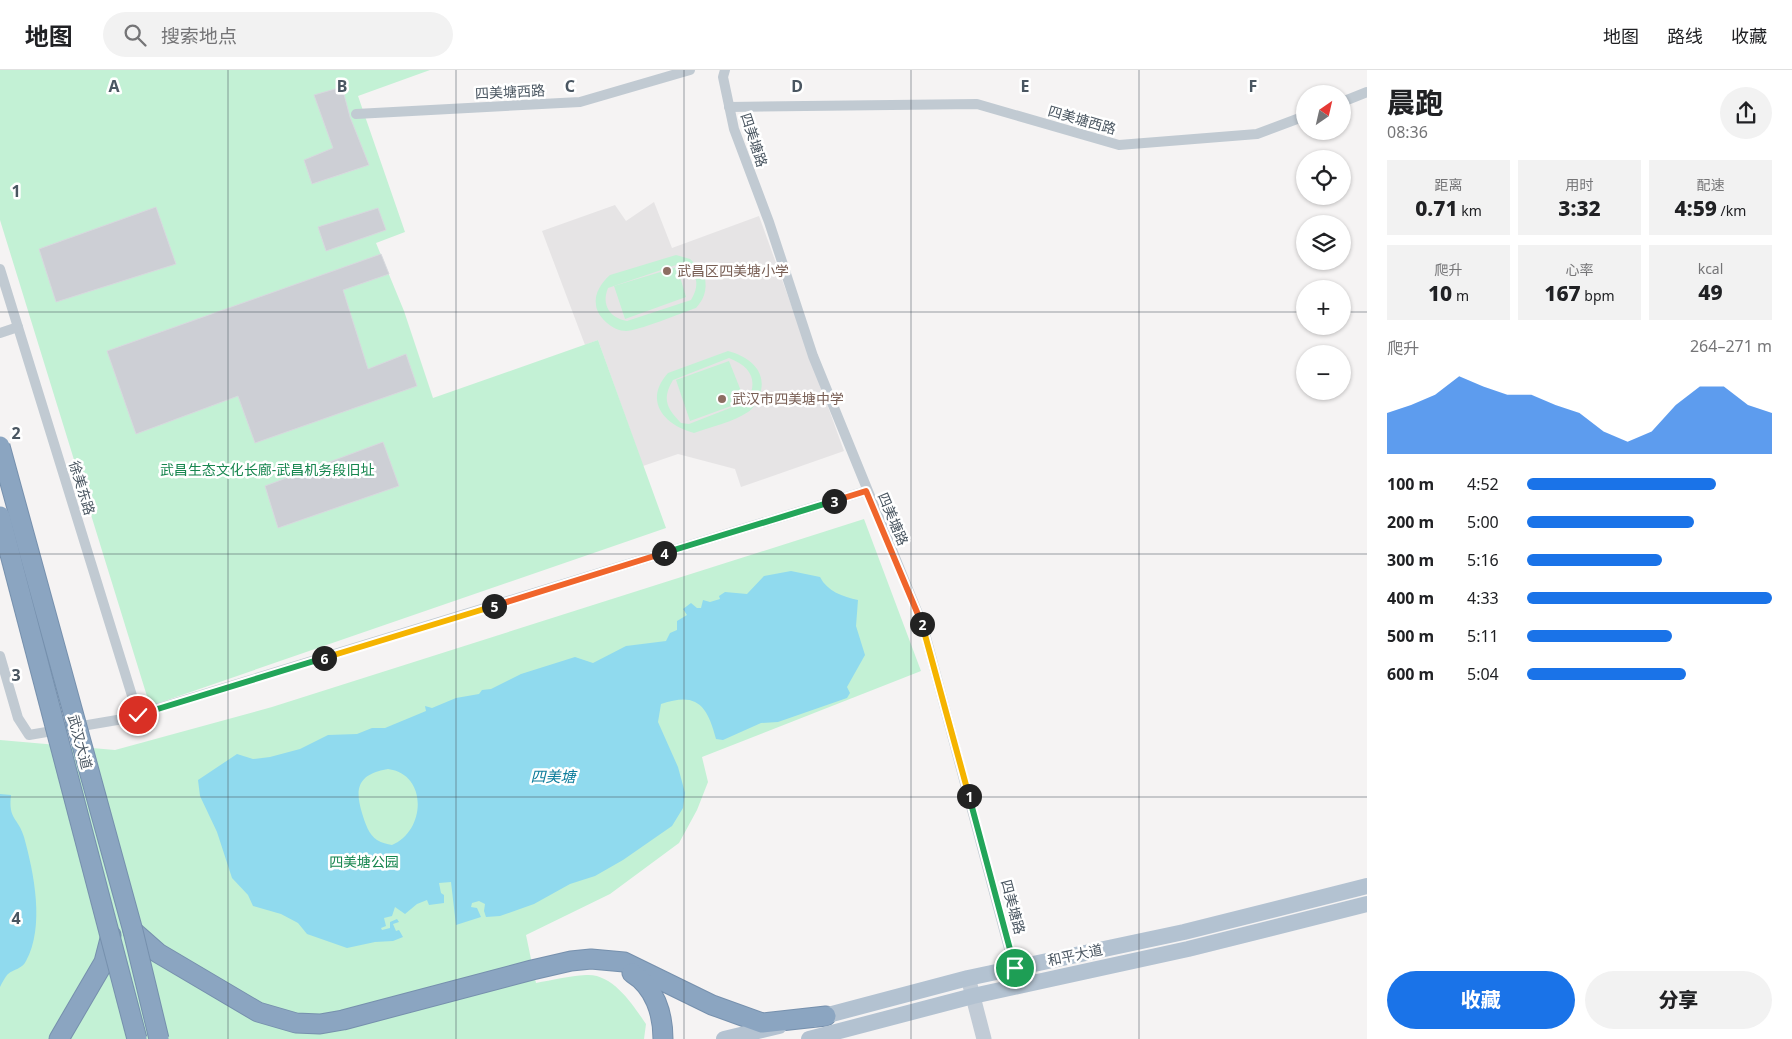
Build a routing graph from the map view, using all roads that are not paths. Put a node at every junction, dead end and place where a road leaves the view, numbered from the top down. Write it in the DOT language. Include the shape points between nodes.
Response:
graph roads {
  1 [pos="690,70"];
  2 [pos="725,70"];
  3 [pos="1367,92"];
  4 [pos="1351,98"];
  5 [pos="729,107"];
  6 [pos="356,114"];
  7 [pos="1296,119"];
  8 [pos="0,270"];
  9 [pos="18,328"];
  10 [pos="0,333"];
  11 [pos="0,446"];
  12 [pos="866,491"];
  13 [pos="0,516"];
  14 [pos="0,656"];
  15 [pos="138,715"];
  16 [pos="1367,886"];
  17 [pos="1367,904"];
  18 [pos="133,931"];
  19 [pos="112,935"];
  20 [pos="611,960"];
  21 [pos="1015,968"];
  22 [pos="968,978"];
  23 [pos="1020,986"];
  24 [pos="973,996"];
  25 [pos="826,1016"];
  26 [pos="59,1039"];
  27 [pos="137,1039"];
  28 [pos="159,1039"];
  29 [pos="662,1039"];
  30 [pos="724,1039"];
  31 [pos="809,1039"];
  32 [pos="984,1039"];
  1 -- 6 [label="street, 四美塘西路" via="580,102"];
  2 -- 5 [label="street, 四美塘路" via="723,77"];
  3 -- 4 [label="street"];
  5 -- 7 [label="street, 四美塘西路" via="977,104 1120,145 1257,134"];
  5 -- 12 [label="street, 四美塘路" via="812,356"];
  8 -- 9 [label="street, 徐美东路"];
  9 -- 10 [label="street"];
  9 -- 15 [label="street, 徐美东路"];
  11 -- 18 [label="highway, 武汉大道, bridge"];
  12 -- 15 [label="street"];
  12 -- 21 [label="street, 四美塘路" via="923,626"];
  13 -- 19 [label="highway, 武汉大道, bridge"];
  14 -- 15 [label="street" via="18,718 29,734"];
  16 -- 21 [label="main road, 和平大道" via="1184,932"];
  17 -- 23 [label="main road, 和平大道" via="1188,949"];
  18 -- 20 [label="highway" via="158,953 258,1012 296,1024 343,1020 571,961"];
  18 -- 28 [label="highway, 武汉大道, bridge"];
  19 -- 26 [label="highway" via="104,962"];
  19 -- 27 [label="highway, 武汉大道, bridge"];
  20 -- 25 [label="highway" via="624,962 712,1005 762,1023"];
  20 -- 29 [label="highway" via="650,989 661,1013"];
  21 -- 22 [label="main road, 和平大道"];
  21 -- 23 [label="street, 四美塘路"];
  22 -- 24 [label="main road"];
  22 -- 25 [label="main road, 和平大道"];
  23 -- 24 [label="main road, 和平大道"];
  24 -- 31 [label="main road, 和平大道"];
  24 -- 32 [label="main road"];
  25 -- 30 [label="main road, 和平大道"];
}
